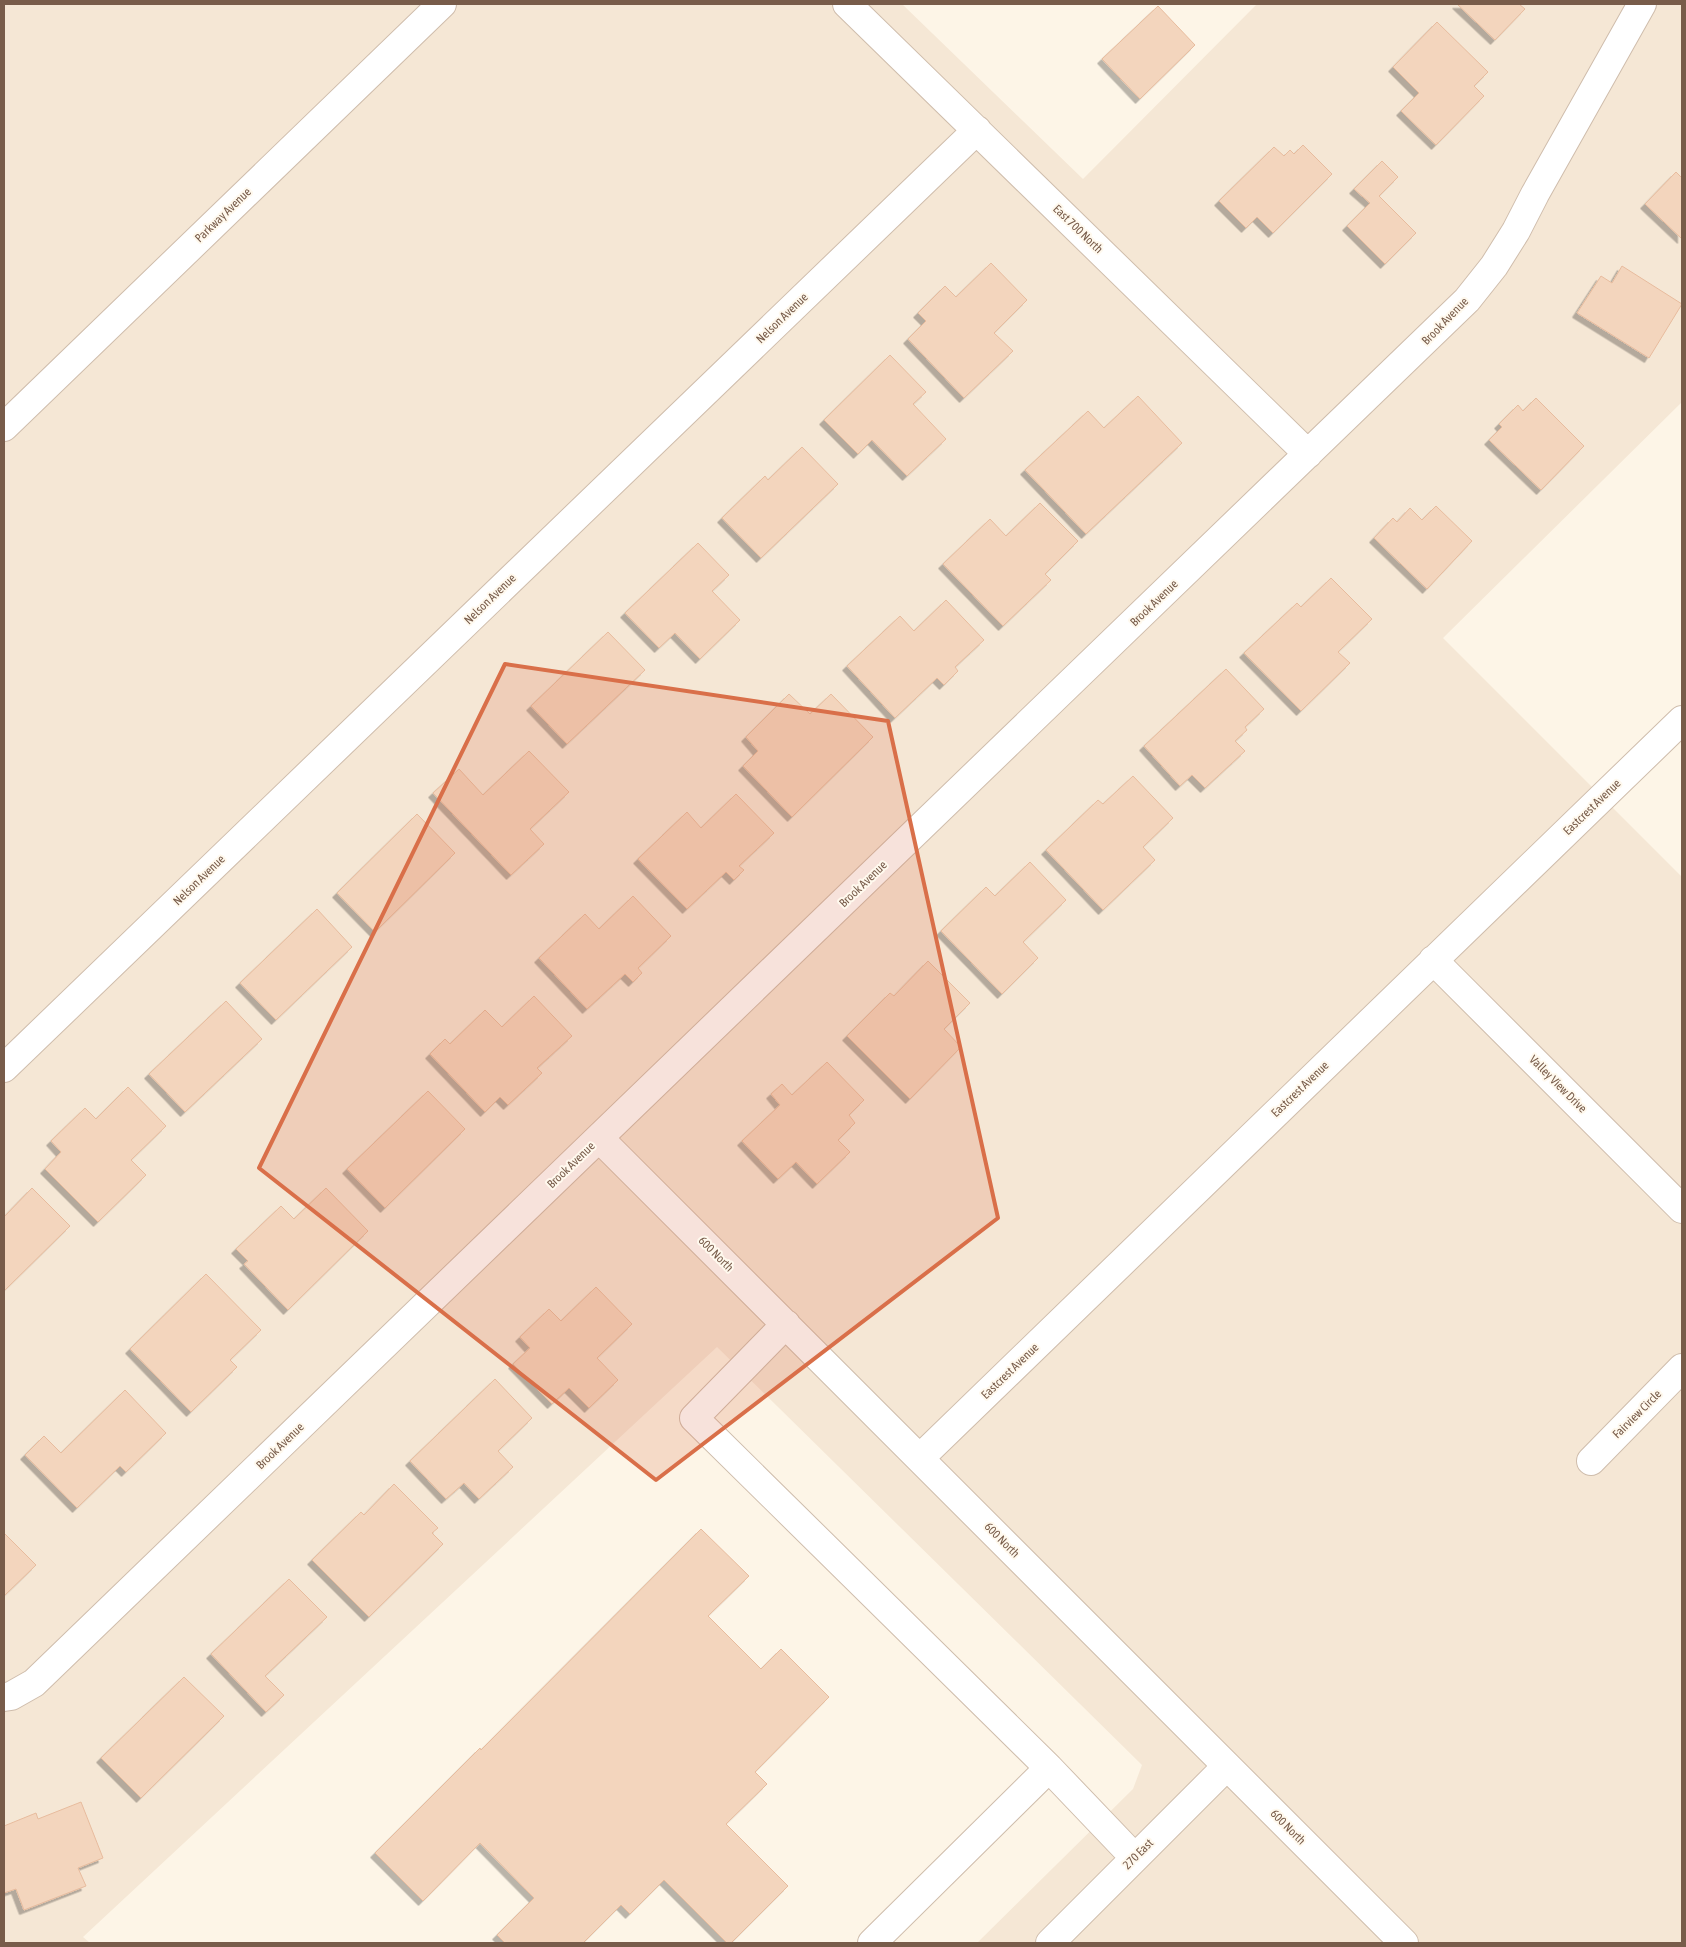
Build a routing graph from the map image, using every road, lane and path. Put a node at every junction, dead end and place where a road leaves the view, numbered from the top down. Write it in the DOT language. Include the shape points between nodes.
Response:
graph roads {
  1 [pos="442,4"];
  2 [pos="848,4"];
  3 [pos="1642,4"];
  4 [pos="977,130"];
  5 [pos="4,427"];
  6 [pos="1308,454"];
  7 [pos="1682,720"];
  8 [pos="1433,960"];
  9 [pos="4,1068"];
  10 [pos="599,1138"];
  11 [pos="1682,1209"];
  12 [pos="786,1324"];
  13 [pos="1682,1368"];
  14 [pos="920,1458"];
  15 [pos="1591,1461"];
  16 [pos="4,1697"];
  17 [pos="1227,1766"];
  18 [pos="1049,1768"];
  19 [pos="1135,1858"];
  20 [pos="872,1943"];
  21 [pos="1050,1943"];
  22 [pos="1404,1943"];
  1 -- 5 [label="street, Parkway Avenue"];
  2 -- 4 [label="street, East 700 North"];
  3 -- 6 [label="street, Brook Avenue" via="1494,266 1467,300"];
  4 -- 6 [label="street, East 700 North"];
  4 -- 9 [label="street, Nelson Avenue"];
  6 -- 10 [label="street, Brook Avenue"];
  7 -- 8 [label="street, Eastcrest Avenue"];
  8 -- 11 [label="street, Valley View Drive"];
  8 -- 14 [label="street, Eastcrest Avenue"];
  10 -- 12 [label="street, 600 North"];
  10 -- 16 [label="street, Brook Avenue" via="34,1683"];
  12 -- 14 [label="street, 600 North"];
  12 -- 18 [label="street" via="694,1418"];
  13 -- 15 [label="street, Fairview Circle"];
  14 -- 17 [label="street, 600 North"];
  17 -- 19 [label="street, 270 East"];
  17 -- 22 [label="street, 600 North"];
  18 -- 19 [label="street"];
  18 -- 20 [label="street"];
  19 -- 21 [label="street, 270 East"];
}
